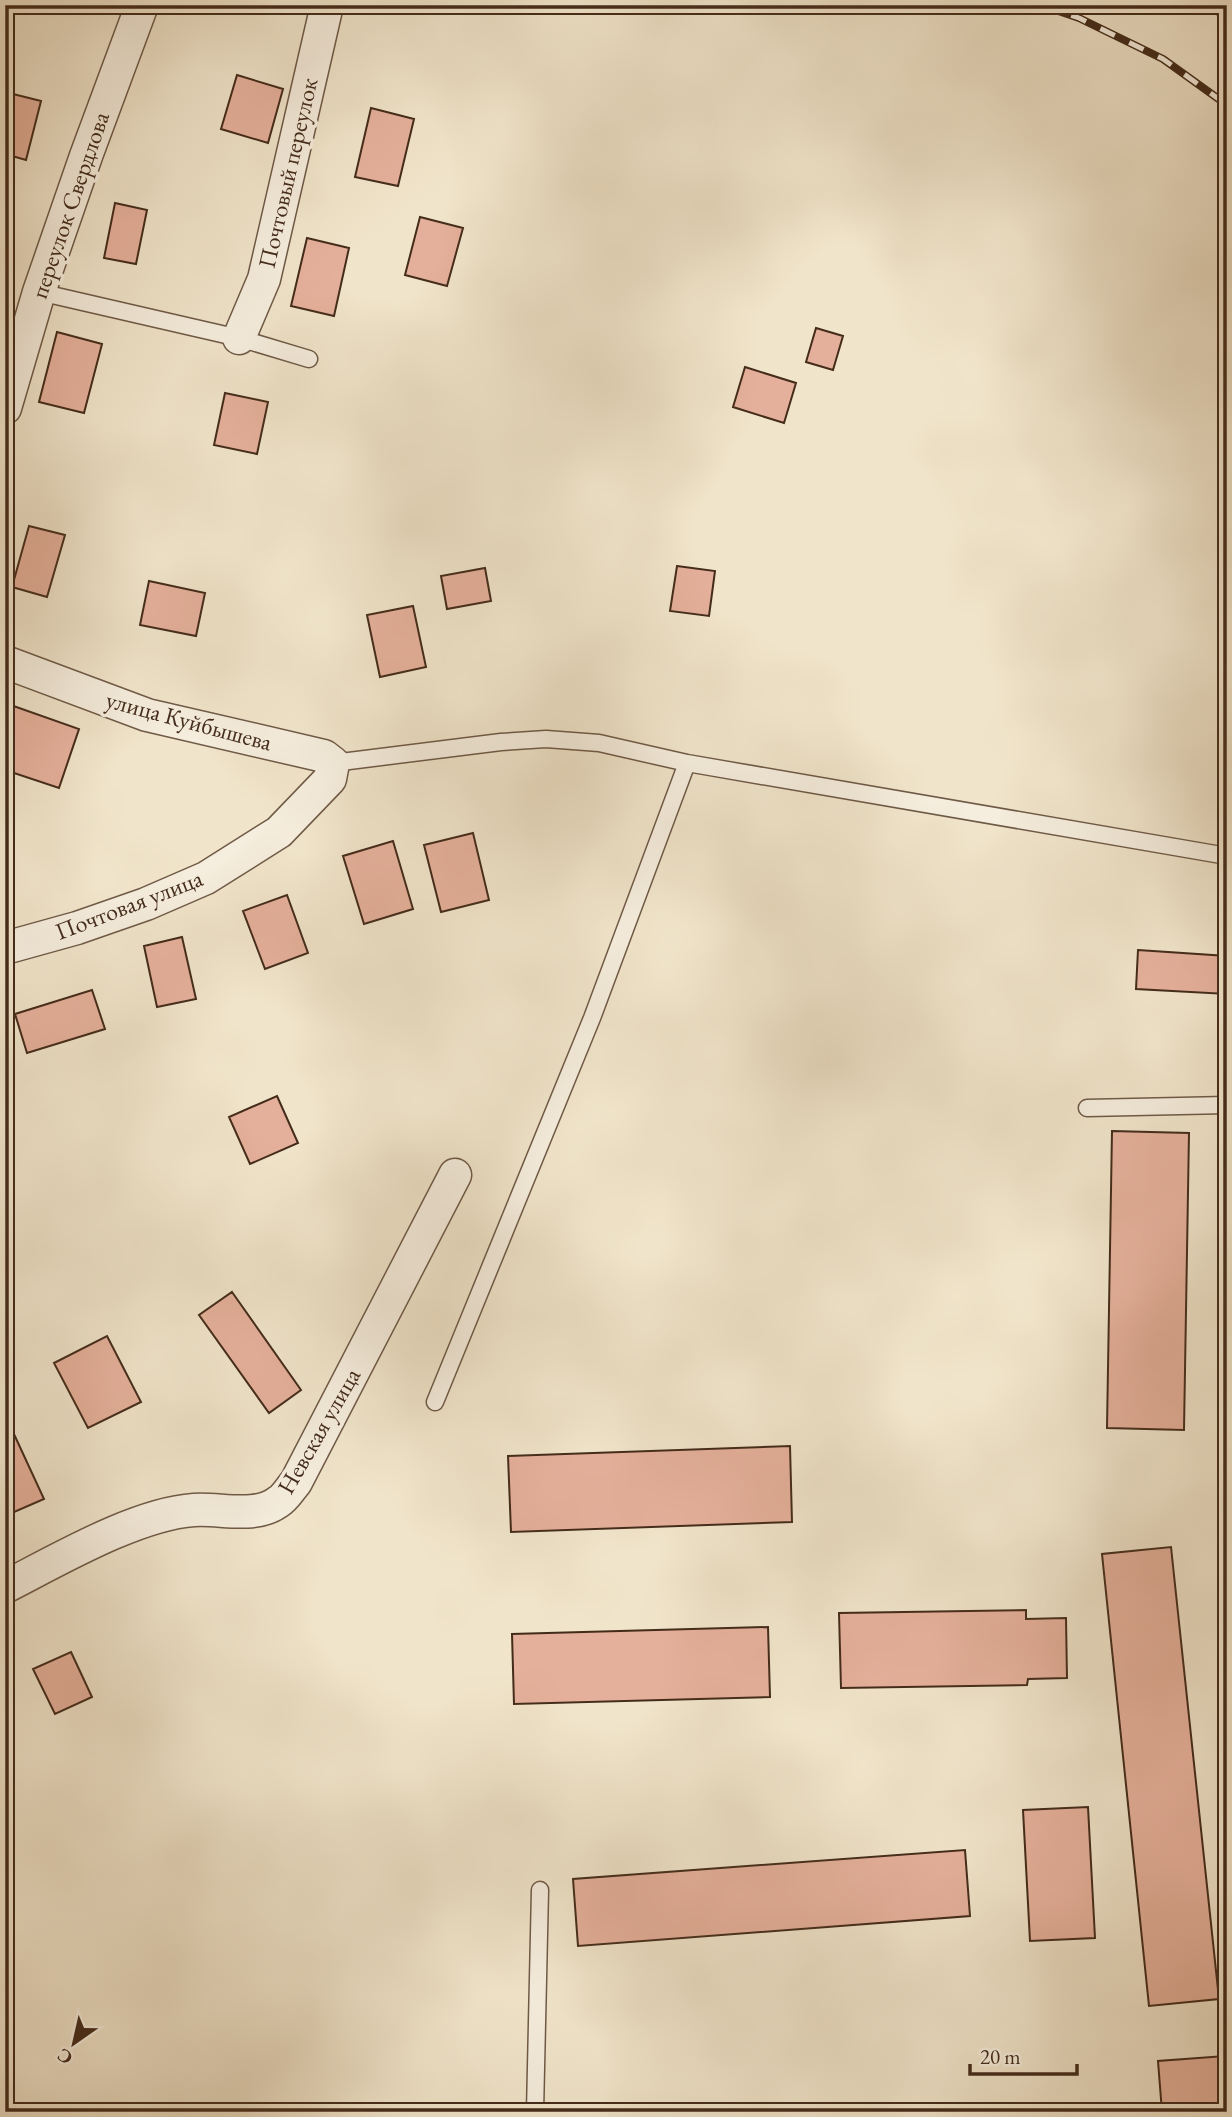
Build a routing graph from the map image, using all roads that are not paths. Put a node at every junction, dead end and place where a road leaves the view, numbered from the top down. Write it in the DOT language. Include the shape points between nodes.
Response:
graph roads {
  1 [pos="142,5"];
  2 [pos="327,5"];
  3 [pos="39,292"];
  4 [pos="239,338"];
  5 [pos="309,359"];
  6 [pos="5,408"];
  7 [pos="5,662"];
  8 [pos="333,763"];
  9 [pos="687,763"];
  10 [pos="1227,856"];
  11 [pos="5,948"];
  12 [pos="1227,1105"];
  13 [pos="1087,1108"];
  14 [pos="455,1175"];
  15 [pos="435,1402"];
  16 [pos="5,1587"];
  17 [pos="540,1890"];
  18 [pos="535,2112"];
  1 -- 3 [label="street, переулок Свердлова"];
  2 -- 4 [label="street, Почтовый переулок" via="264,279"];
  3 -- 4 [label="lane"];
  3 -- 6 [label="street, переулок Свердлова"];
  4 -- 5 [label="lane"];
  7 -- 8 [label="street, улица Куйбышева" via="148,715 324,756"];
  8 -- 9 [label="lane" via="546,739 599,743"];
  8 -- 11 [label="street, Почтовая улица" via="330,779 279,832 206,878 146,904"];
  9 -- 10 [label="lane"];
  9 -- 15 [label="lane" via="592,1018"];
  12 -- 13 [label="lane"];
  14 -- 16 [label="street, Невская улица" via="296,1482 279,1502 263,1511 192,1510 152,1519"];
  17 -- 18 [label="lane"];
}
